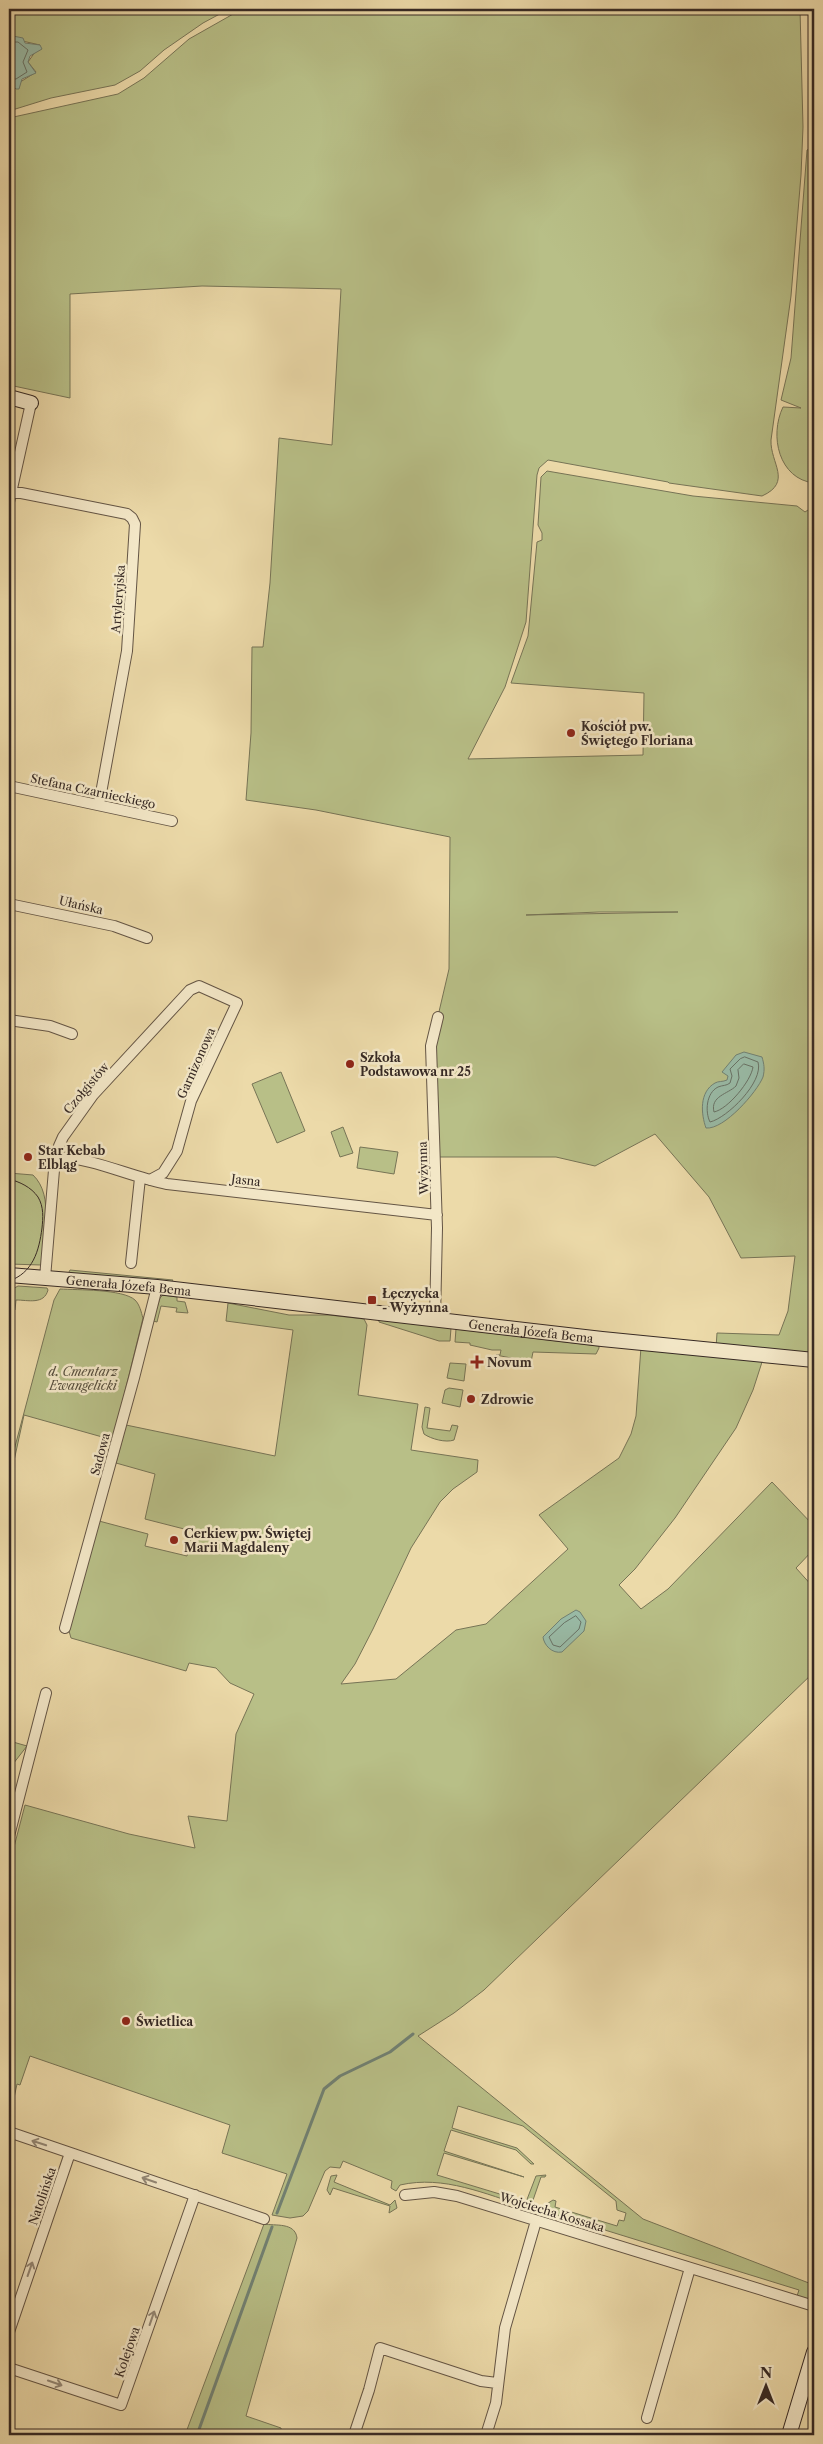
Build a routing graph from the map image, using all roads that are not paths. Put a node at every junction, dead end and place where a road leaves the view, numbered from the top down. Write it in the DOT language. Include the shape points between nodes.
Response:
graph roads {
  1 [pos="9,397"];
  2 [pos="31,404"];
  3 [pos="11,491"];
  4 [pos="9,502"];
  5 [pos="9,786"];
  6 [pos="99,804"];
  7 [pos="172,821"];
  8 [pos="9,904"];
  9 [pos="147,938"];
  10 [pos="237,1003"];
  11 [pos="438,1017"];
  12 [pos="9,1020"];
  13 [pos="72,1034"];
  14 [pos="56,1157"];
  15 [pos="145,1179"];
  16 [pos="437,1216"];
  17 [pos="132,1263"];
  18 [pos="9,1275"];
  19 [pos="45,1278"];
  20 [pos="157,1287"];
  21 [pos="435,1319"];
  22 [pos="814,1360"];
  23 [pos="65,1628"];
  24 [pos="46,1693"];
  25 [pos="9,1836"];
  26 [pos="9,2132"];
  27 [pos="70,2153"];
  28 [pos="195,2195"];
  29 [pos="405,2195"];
  30 [pos="264,2219"];
  31 [pos="536,2221"];
  32 [pos="690,2268"];
  33 [pos="814,2306"];
  34 [pos="9,2332"];
  35 [pos="814,2352"];
  36 [pos="9,2368"];
  37 [pos="498,2383"];
  38 [pos="647,2418"];
  39 [pos="354,2435"];
  40 [pos="486,2435"];
  41 [pos="789,2435"];
  1 -- 2 [label="street"];
  2 -- 3 [label="street"];
  3 -- 4 [label="street"];
  3 -- 6 [label="street, Artyleryjska" via="128,514 135,524 127,651"];
  5 -- 6 [label="street, Stefana Czarnieckiego"];
  6 -- 7 [label="street, Stefana Czarnieckiego"];
  8 -- 9 [label="street, Ułańska" via="114,926"];
  10 -- 14 [label="street, Czołgistów" via="199,986 190,990 82,1108 63,1137"];
  10 -- 15 [label="street, Garnizonowa" via="191,1100 177,1151 163,1173"];
  11 -- 16 [label="street, Wyżynna" via="431,1046"];
  12 -- 13 [label="street" via="50,1026"];
  14 -- 15 [label="street, Jasna" via="75,1158"];
  14 -- 19 [label="street, Czołgistów"];
  15 -- 16 [label="street, Jasna"];
  15 -- 17 [label="street"];
  16 -- 21 [label="street, Wyżynna"];
  18 -- 19 [label="street, Generała Józefa Bema"];
  19 -- 20 [label="street, Generała Józefa Bema"];
  20 -- 21 [label="street, Generała Józefa Bema"];
  20 -- 23 [label="street, Sadowa"];
  21 -- 22 [label="street, Generała Józefa Bema" via="641,1344"];
  24 -- 25 [label="street"];
  27 -- 26 [label="street, one-way"];
  28 -- 27 [label="street, one-way"];
  34 -- 27 [label="street, Natolińska, one-way"];
  28 -- 30 [label="street"];
  36 -- 28 [label="street, Kolejowa, one-way" via="121,2406"];
  29 -- 31 [label="street, Wojciecha Kossaka" via="445,2193"];
  31 -- 32 [label="street, Wojciecha Kossaka"];
  31 -- 37 [label="street" via="504,2328"];
  32 -- 33 [label="street, Wojciecha Kossaka"];
  32 -- 38 [label="street"];
  35 -- 41 [label="street"];
  37 -- 39 [label="street" via="481,2381 380,2348"];
  37 -- 40 [label="street" via="496,2403"];
}
